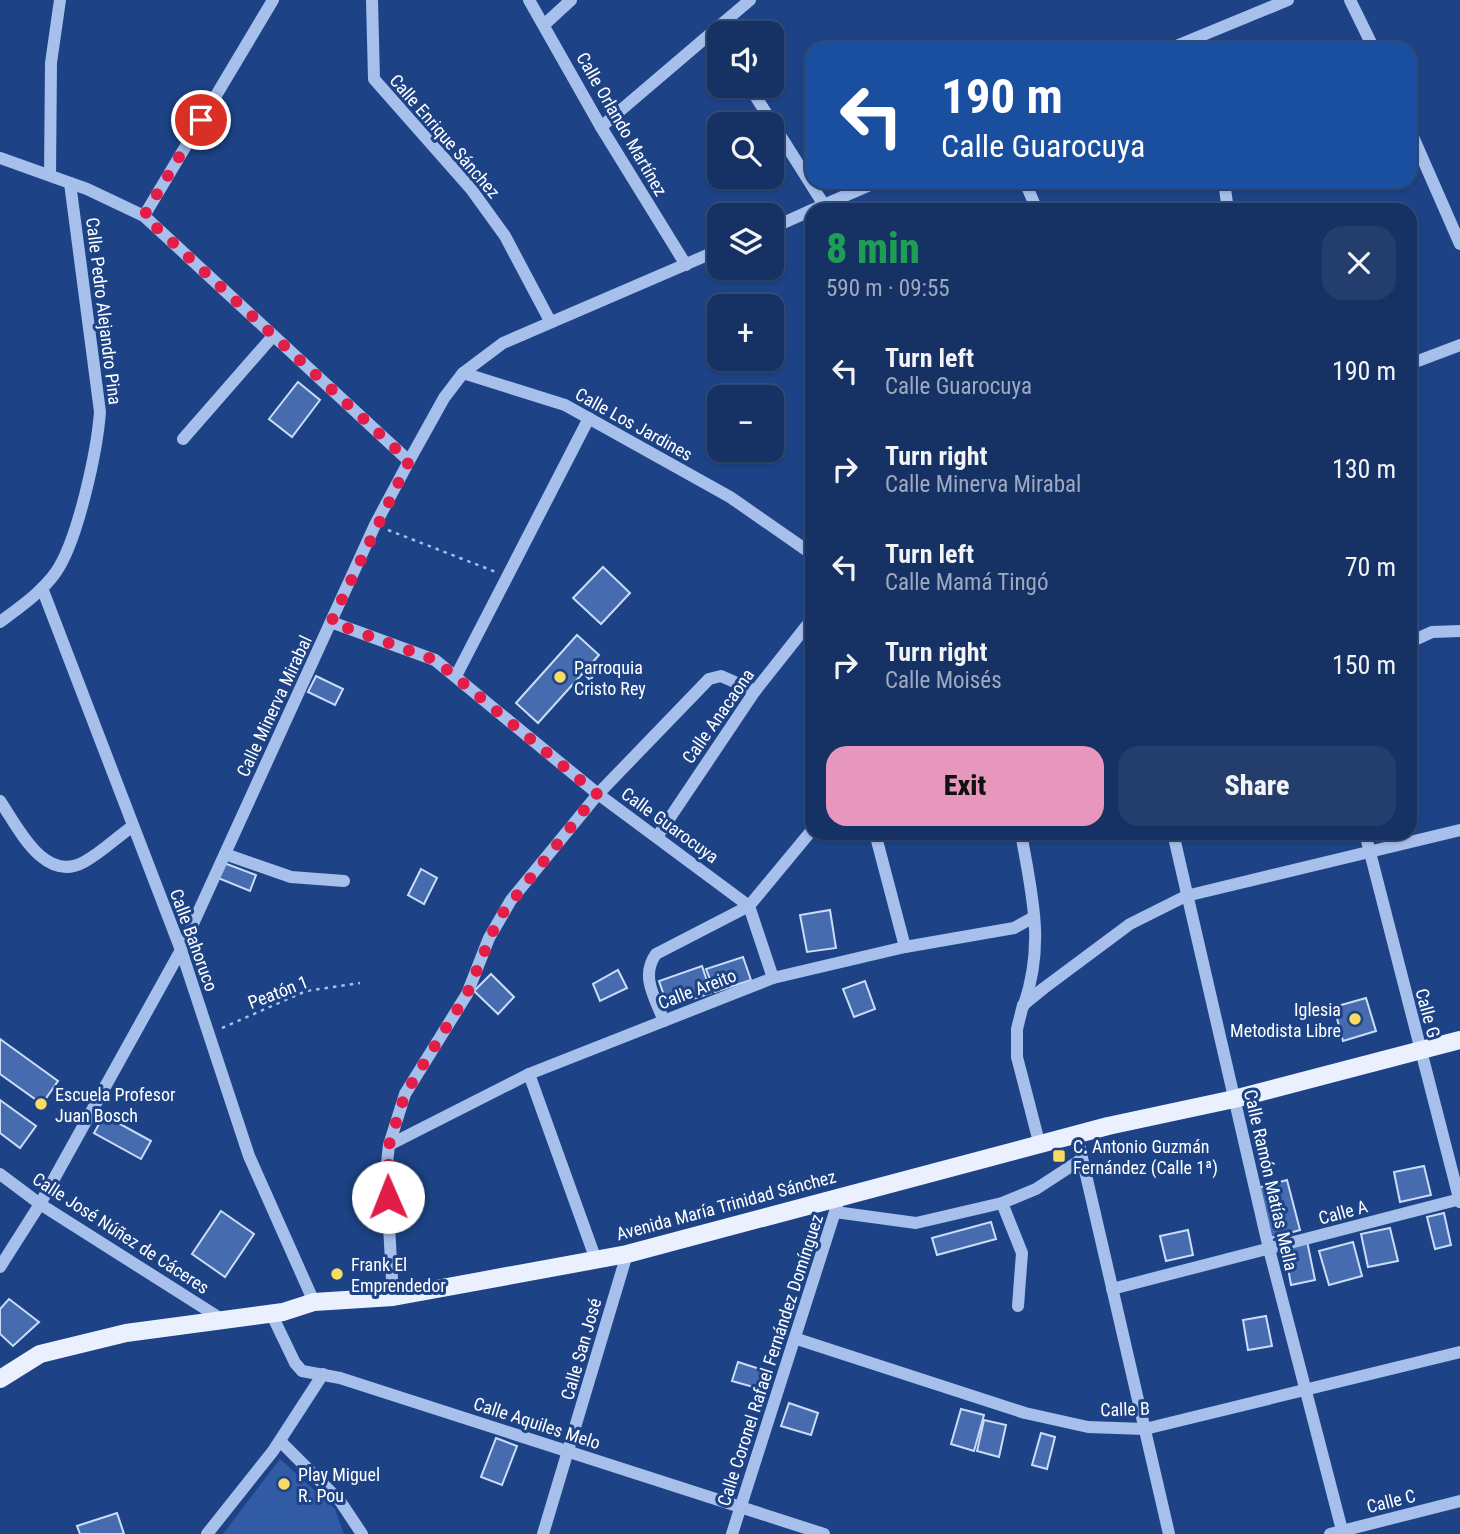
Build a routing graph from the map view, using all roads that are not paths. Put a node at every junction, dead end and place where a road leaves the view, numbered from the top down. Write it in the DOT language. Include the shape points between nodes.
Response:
graph roads {
  1 [pos="60,0"];
  2 [pos="273,0"];
  3 [pos="372,0"];
  4 [pos="530,0"];
  5 [pos="571,0"];
  6 [pos="750,0"];
  7 [pos="1288,0"];
  8 [pos="1350,0"];
  9 [pos="730,21"];
  10 [pos="545,24"];
  11 [pos="1196,42"];
  12 [pos="1371,42"];
  13 [pos="707,43"];
  14 [pos="755,98"];
  15 [pos="601,127"];
  16 [pos="1417,146"];
  17 [pos="0,158"];
  18 [pos="50,175"];
  19 [pos="70,183"];
  20 [pos="805,188"];
  21 [pos="861,189"];
  22 [pos="828,203"];
  23 [pos="805,213"];
  24 [pos="144,216"];
  25 [pos="784,223"];
  26 [pos="1460,244"];
  27 [pos="707,255"];
  28 [pos="686,265"];
  29 [pos="550,321"];
  30 [pos="273,337"];
  31 [pos="1460,345"];
  32 [pos="1417,361"];
  33 [pos="463,373"];
  34 [pos="589,418"];
  35 [pos="183,439"];
  36 [pos="409,461"];
  37 [pos="805,549"];
  38 [pos="42,588"];
  39 [pos="0,621"];
  40 [pos="331,622"];
  41 [pos="805,628"];
  42 [pos="1460,631"];
  43 [pos="1417,639"];
  44 [pos="456,676"];
  45 [pos="755,691"];
  46 [pos="597,794"];
  47 [pos="0,801"];
  48 [pos="133,826"];
  49 [pos="1460,830"];
  50 [pos="657,837"];
  51 [pos="805,838"];
  52 [pos="877,840"];
  53 [pos="1022,840"];
  54 [pos="1174,840"];
  55 [pos="1366,840"];
  56 [pos="1368,852"];
  57 [pos="225,854"];
  58 [pos="344,881"];
  59 [pos="1186,896"];
  60 [pos="749,906"];
  61 [pos="1034,917"];
  62 [pos="905,947"];
  63 [pos="181,950"];
  64 [pos="773,978"];
  65 [pos="1023,1005"];
  66 [pos="664,1021"];
  67 [pos="1460,1040"];
  68 [pos="1420,1051"];
  69 [pos="529,1073"];
  70 [pos="1234,1099"];
  71 [pos="1077,1136"];
  72 [pos="389,1145"];
  73 [pos="1040,1146"];
  74 [pos="1082,1159"];
  75 [pos="0,1174"];
  76 [pos="1460,1200"];
  77 [pos="40,1203"];
  78 [pos="1002,1203"];
  79 [pos="838,1204"];
  80 [pos="1269,1249"];
  81 [pos="627,1254"];
  82 [pos="596,1260"];
  83 [pos="0,1267"];
  84 [pos="1112,1289"];
  85 [pos="393,1297"];
  86 [pos="314,1303"];
  87 [pos="1018,1306"];
  88 [pos="271,1313"];
  89 [pos="223,1320"];
  90 [pos="797,1339"];
  91 [pos="1460,1352"];
  92 [pos="323,1374"];
  93 [pos="0,1379"];
  94 [pos="1306,1390"];
  95 [pos="1144,1429"];
  96 [pos="280,1441"];
  97 [pos="569,1452"];
  98 [pos="1460,1501"];
  99 [pos="742,1506"];
  100 [pos="1338,1533"];
  101 [pos="207,1534"];
  102 [pos="362,1534"];
  103 [pos="542,1534"];
  104 [pos="732,1534"];
  105 [pos="824,1534"];
  106 [pos="1169,1534"];
  1 -- 18 [label="street" via="51,63"];
  2 -- 24 [label="street"];
  3 -- 29 [label="street, Calle Enrique Sánchez" via="374,79 471,189 505,236"];
  4 -- 10 [label="street, Calle Orlando Martínez"];
  5 -- 10 [label="street"];
  6 -- 9 [label="street"];
  7 -- 11 [label="street"];
  8 -- 12 [label="street"];
  10 -- 15 [label="street, Calle Orlando Martínez"];
  13 -- 15 [label="street"];
  14 -- 20 [label="street"];
  15 -- 28 [label="street, Calle Orlando Martínez"];
  16 -- 26 [label="street"];
  17 -- 18 [label="street"];
  18 -- 19 [label="street"];
  19 -- 24 [label="street"];
  19 -- 38 [label="street, Calle Pedro Alejandro Pina" via="100,412 98,435 64,559"];
  21 -- 22 [label="street"];
  23 -- 25 [label="street"];
  24 -- 30 [label="street"];
  27 -- 28 [label="street, Calle Minerva Mirabal"];
  28 -- 29 [label="street, Calle Minerva Mirabal"];
  29 -- 33 [label="street, Calle Minerva Mirabal" via="503,343"];
  30 -- 35 [label="street"];
  30 -- 36 [label="street"];
  31 -- 32 [label="street"];
  33 -- 34 [label="street, Calle Los Jardines" via="565,405"];
  33 -- 36 [label="street, Calle Minerva Mirabal"];
  34 -- 37 [label="street, Calle Los Jardines" via="730,497"];
  34 -- 44 [label="street"];
  36 -- 40 [label="street, Calle Minerva Mirabal"];
  38 -- 39 [label="street, Calle Pedro Alejandro Pina"];
  38 -- 48 [label="street, Calle Bahoruco"];
  40 -- 44 [label="street, Calle Guarocuya" via="435,660"];
  40 -- 57 [label="street, Calle Minerva Mirabal"];
  41 -- 45 [label="street, Calle Anacaona"];
  42 -- 43 [label="street" via="1432,632"];
  44 -- 46 [label="street, Calle Guarocuya"];
  45 -- 46 [label="street" via="721,676 709,679"];
  45 -- 50 [label="street, Calle Anacaona"];
  46 -- 50 [label="street, Calle Guarocuya"];
  46 -- 72 [label="street" via="498,919 467,994 405,1094"];
  47 -- 48 [label="street" via="36,853 50,864 65,867 83,863"];
  48 -- 63 [label="street, Calle Bahoruco"];
  49 -- 56 [label="street"];
  50 -- 60 [label="street, Calle Guarocuya"];
  51 -- 60 [label="street"];
  52 -- 62 [label="street"];
  53 -- 61 [label="street"];
  54 -- 59 [label="street, Calle Ramón Matías Mella"];
  55 -- 56 [label="street, Calle G"];
  56 -- 59 [label="street"];
  56 -- 68 [label="street, Calle G"];
  57 -- 58 [label="street" via="291,877"];
  57 -- 63 [label="street, Calle Minerva Mirabal"];
  59 -- 65 [label="street" via="1130,924"];
  59 -- 70 [label="street, Calle Ramón Matías Mella"];
  60 -- 64 [label="street"];
  60 -- 66 [label="street" via="656,954 649,964 648,979"];
  61 -- 62 [label="street, Calle Areito" via="1014,928"];
  61 -- 65 [label="street" via="1037,953"];
  62 -- 64 [label="street, Calle Areito"];
  63 -- 77 [label="street, Calle Minerva Mirabal"];
  63 -- 86 [label="street, Calle Bahoruco" via="249,1156"];
  64 -- 66 [label="street, Calle Areito"];
  65 -- 73 [label="street" via="1017,1057"];
  66 -- 69 [label="street, Calle Areito"];
  67 -- 68 [label="main road, Avenida María Trinidad Sánchez"];
  68 -- 70 [label="main road, Avenida María Trinidad Sánchez"];
  68 -- 76 [label="street, Calle G"];
  69 -- 72 [label="street, Calle Areito"];
  69 -- 82 [label="street"];
  70 -- 71 [label="main road, Avenida María Trinidad Sánchez"];
  70 -- 80 [label="street, Calle Ramón Matías Mella"];
  71 -- 73 [label="main road, Avenida María Trinidad Sánchez"];
  71 -- 74 [label="street"];
  72 -- 85 [label="street" via="386,1172"];
  73 -- 79 [label="main road, Avenida María Trinidad Sánchez"];
  74 -- 78 [label="street" via="1036,1189"];
  74 -- 84 [label="street"];
  75 -- 77 [label="street, Calle José Núñez de Cáceres"];
  76 -- 80 [label="street, Calle A"];
  77 -- 83 [label="street, Calle Minerva Mirabal"];
  77 -- 89 [label="street, Calle José Núñez de Cáceres"];
  78 -- 79 [label="street" via="916,1223"];
  78 -- 87 [label="street" via="1022,1253"];
  79 -- 81 [label="main road, Avenida María Trinidad Sánchez"];
  79 -- 90 [label="street, Calle Coronel Rafael Fernández Domínguez"];
  80 -- 84 [label="street, Calle A"];
  80 -- 94 [label="street, Calle Ramón Matías Mella"];
  81 -- 82 [label="main road, Avenida María Trinidad Sánchez"];
  81 -- 97 [label="street, Calle San José"];
  82 -- 85 [label="main road, Avenida María Trinidad Sánchez"];
  84 -- 95 [label="street"];
  85 -- 86 [label="main road, Avenida María Trinidad Sánchez"];
  86 -- 88 [label="main road, Avenida María Trinidad Sánchez"];
  88 -- 89 [label="main road, Avenida María Trinidad Sánchez"];
  88 -- 92 [label="street, Calle Aquiles Melo" via="295,1363 302,1371"];
  89 -- 93 [label="main road, Avenida María Trinidad Sánchez" via="126,1333 40,1354"];
  90 -- 95 [label="street, Calle B" via="1025,1413 1088,1427"];
  90 -- 99 [label="street, Calle Coronel Rafael Fernández Domínguez"];
  91 -- 94 [label="street, Calle B"];
  92 -- 96 [label="street"];
  92 -- 97 [label="street, Calle Aquiles Melo"];
  94 -- 95 [label="street, Calle B"];
  94 -- 100 [label="street, Calle Ramón Matías Mella"];
  95 -- 106 [label="street"];
  96 -- 101 [label="street"];
  96 -- 102 [label="street" via="340,1501"];
  97 -- 99 [label="street, Calle Aquiles Melo"];
  97 -- 103 [label="street, Calle San José"];
  98 -- 100 [label="street, Calle C"];
  99 -- 104 [label="street, Calle Coronel Rafael Fernández Domínguez"];
  99 -- 105 [label="street, Calle Aquiles Melo"];
}
